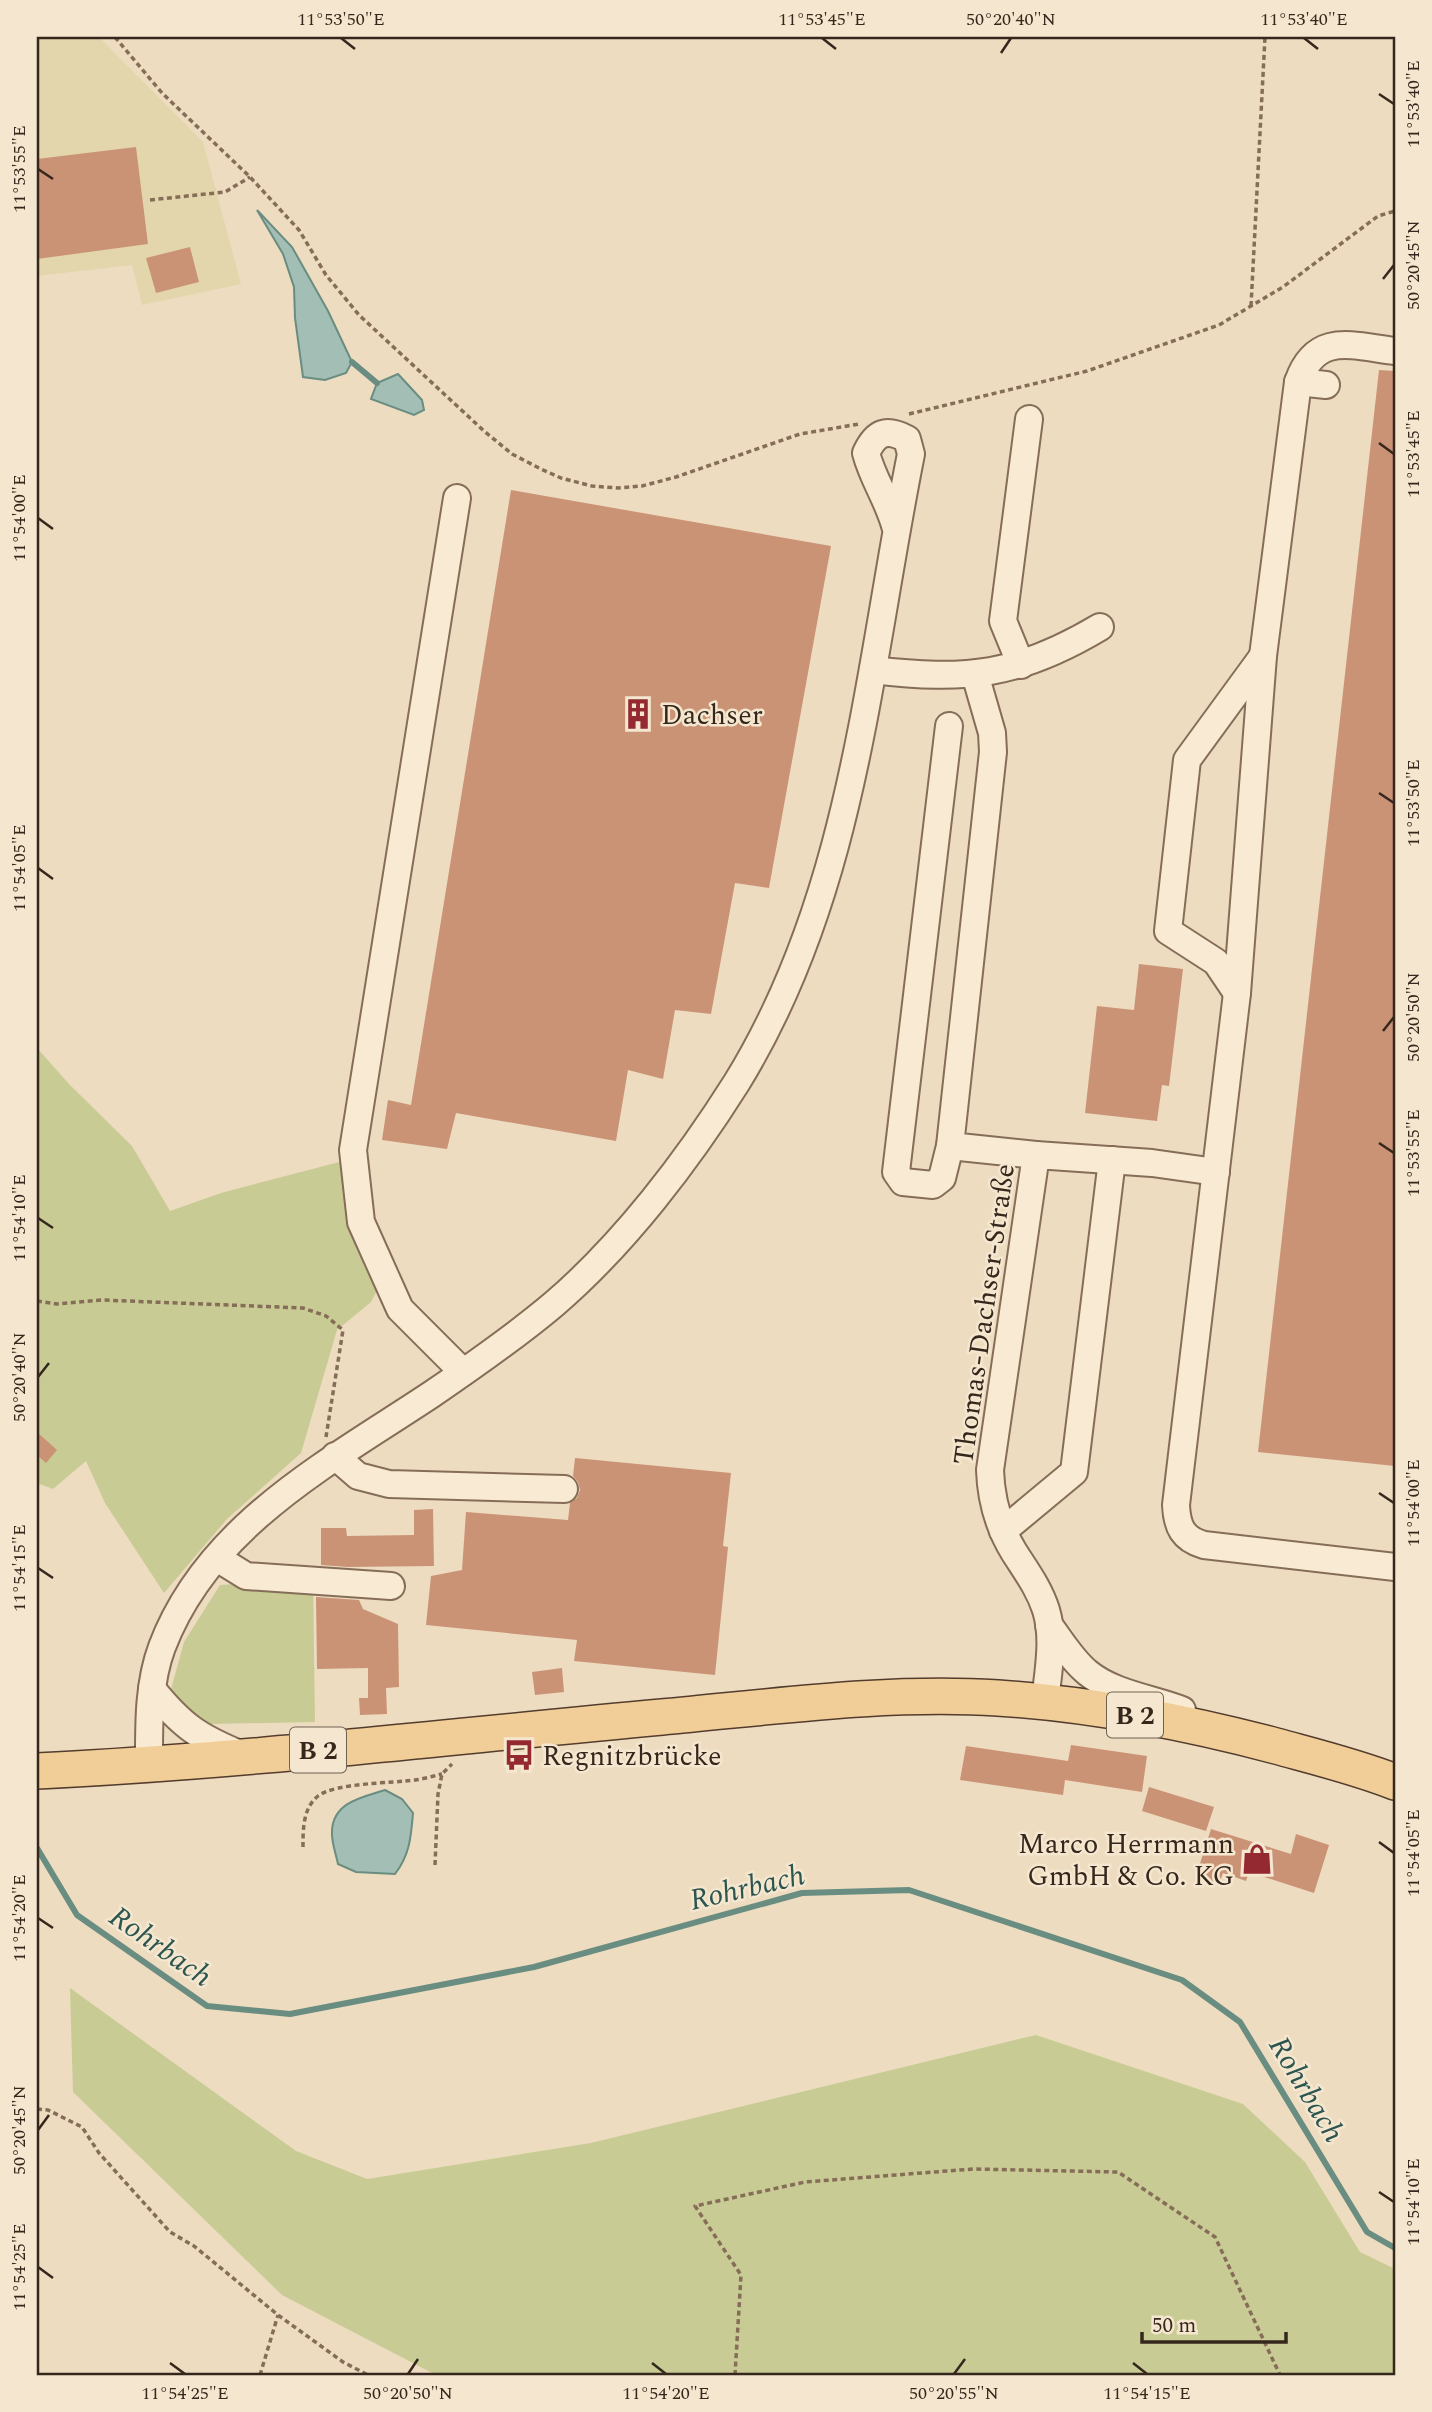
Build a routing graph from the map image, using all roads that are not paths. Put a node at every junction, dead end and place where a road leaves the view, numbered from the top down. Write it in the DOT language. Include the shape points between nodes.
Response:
graph roads {
  1 [pos="1395,351"];
  2 [pos="1298,382"];
  3 [pos="1326,385"];
  4 [pos="1029,419"];
  5 [pos="457,498"];
  6 [pos="896,528"];
  7 [pos="1100,628"];
  8 [pos="1263,656"];
  9 [pos="1021,665"];
  10 [pos="873,670"];
  11 [pos="975,674"];
  12 [pos="949,726"];
  13 [pos="1237,993"];
  14 [pos="950,1146"];
  15 [pos="1035,1155"];
  16 [pos="1112,1160"];
  17 [pos="1216,1172"];
  18 [pos="463,1372"];
  19 [pos="328,1461"];
  20 [pos="564,1489"];
  21 [pos="1003,1531"];
  22 [pos="217,1558"];
  23 [pos="1395,1567"];
  24 [pos="391,1586"];
  25 [pos="1049,1625"];
  26 [pos="152,1689"];
  27 [pos="1045,1702"];
  28 [pos="1225,1732"];
  29 [pos="246,1757"];
  30 [pos="149,1765"];
  31 [pos="37,1771"];
  32 [pos="1395,1782"];
  1 -- 2 [label="street" via="1331,345 1309,359"];
  2 -- 3 [label="street"];
  2 -- 8 [label="street"];
  4 -- 9 [label="street" via="1003,621"];
  5 -- 18 [label="street" via="353,1150 361,1222 400,1310"];
  6 -- 6 [label="street" via="866,453 883,433 907,439 910,446"];
  6 -- 10 [label="street"];
  7 -- 9 [label="street"];
  8 -- 13 [label="street"];
  8 -- 13 [label="street" via="1187,760 1168,931 1216,962"];
  9 -- 11 [label="street"];
  10 -- 11 [label="street"];
  10 -- 18 [label="street" via="849,794 824,888 805,945 738,1079 689,1153 596,1263 555,1303"];
  11 -- 14 [label="street" via="993,752"];
  12 -- 14 [label="street" via="896,1172 903,1182 933,1185 942,1178"];
  13 -- 17 [label="street"];
  14 -- 15 [label="street"];
  15 -- 16 [label="street, Thomas-Dachser-Straße"];
  15 -- 21 [label="street, Thomas-Dachser-Straße" via="990,1470 993,1504"];
  16 -- 17 [label="street, Thomas-Dachser-Straße"];
  16 -- 21 [label="street" via="1074,1472"];
  17 -- 23 [label="street" via="1176,1505 1178,1524 1187,1538 1204,1545"];
  18 -- 19 [label="street"];
  19 -- 20 [label="street" via="389,1484"];
  19 -- 22 [label="street" via="271,1504"];
  21 -- 25 [label="street, Thomas-Dachser-Straße" via="1041,1595"];
  22 -- 24 [label="street" via="246,1576"];
  22 -- 26 [label="street" via="174,1618"];
  25 -- 27 [label="street"];
  25 -- 28 [label="street" via="1068,1651 1101,1681 1196,1716"];
  26 -- 29 [label="street" via="191,1730"];
  26 -- 30 [label="street"];
  27 -- 28 [label="main road, B 2"];
  27 -- 29 [label="main road, B 2" via="878,1699"];
  28 -- 32 [label="main road, B 2"];
  29 -- 30 [label="main road, B 2"];
  30 -- 31 [label="main road, B 2"];
}
